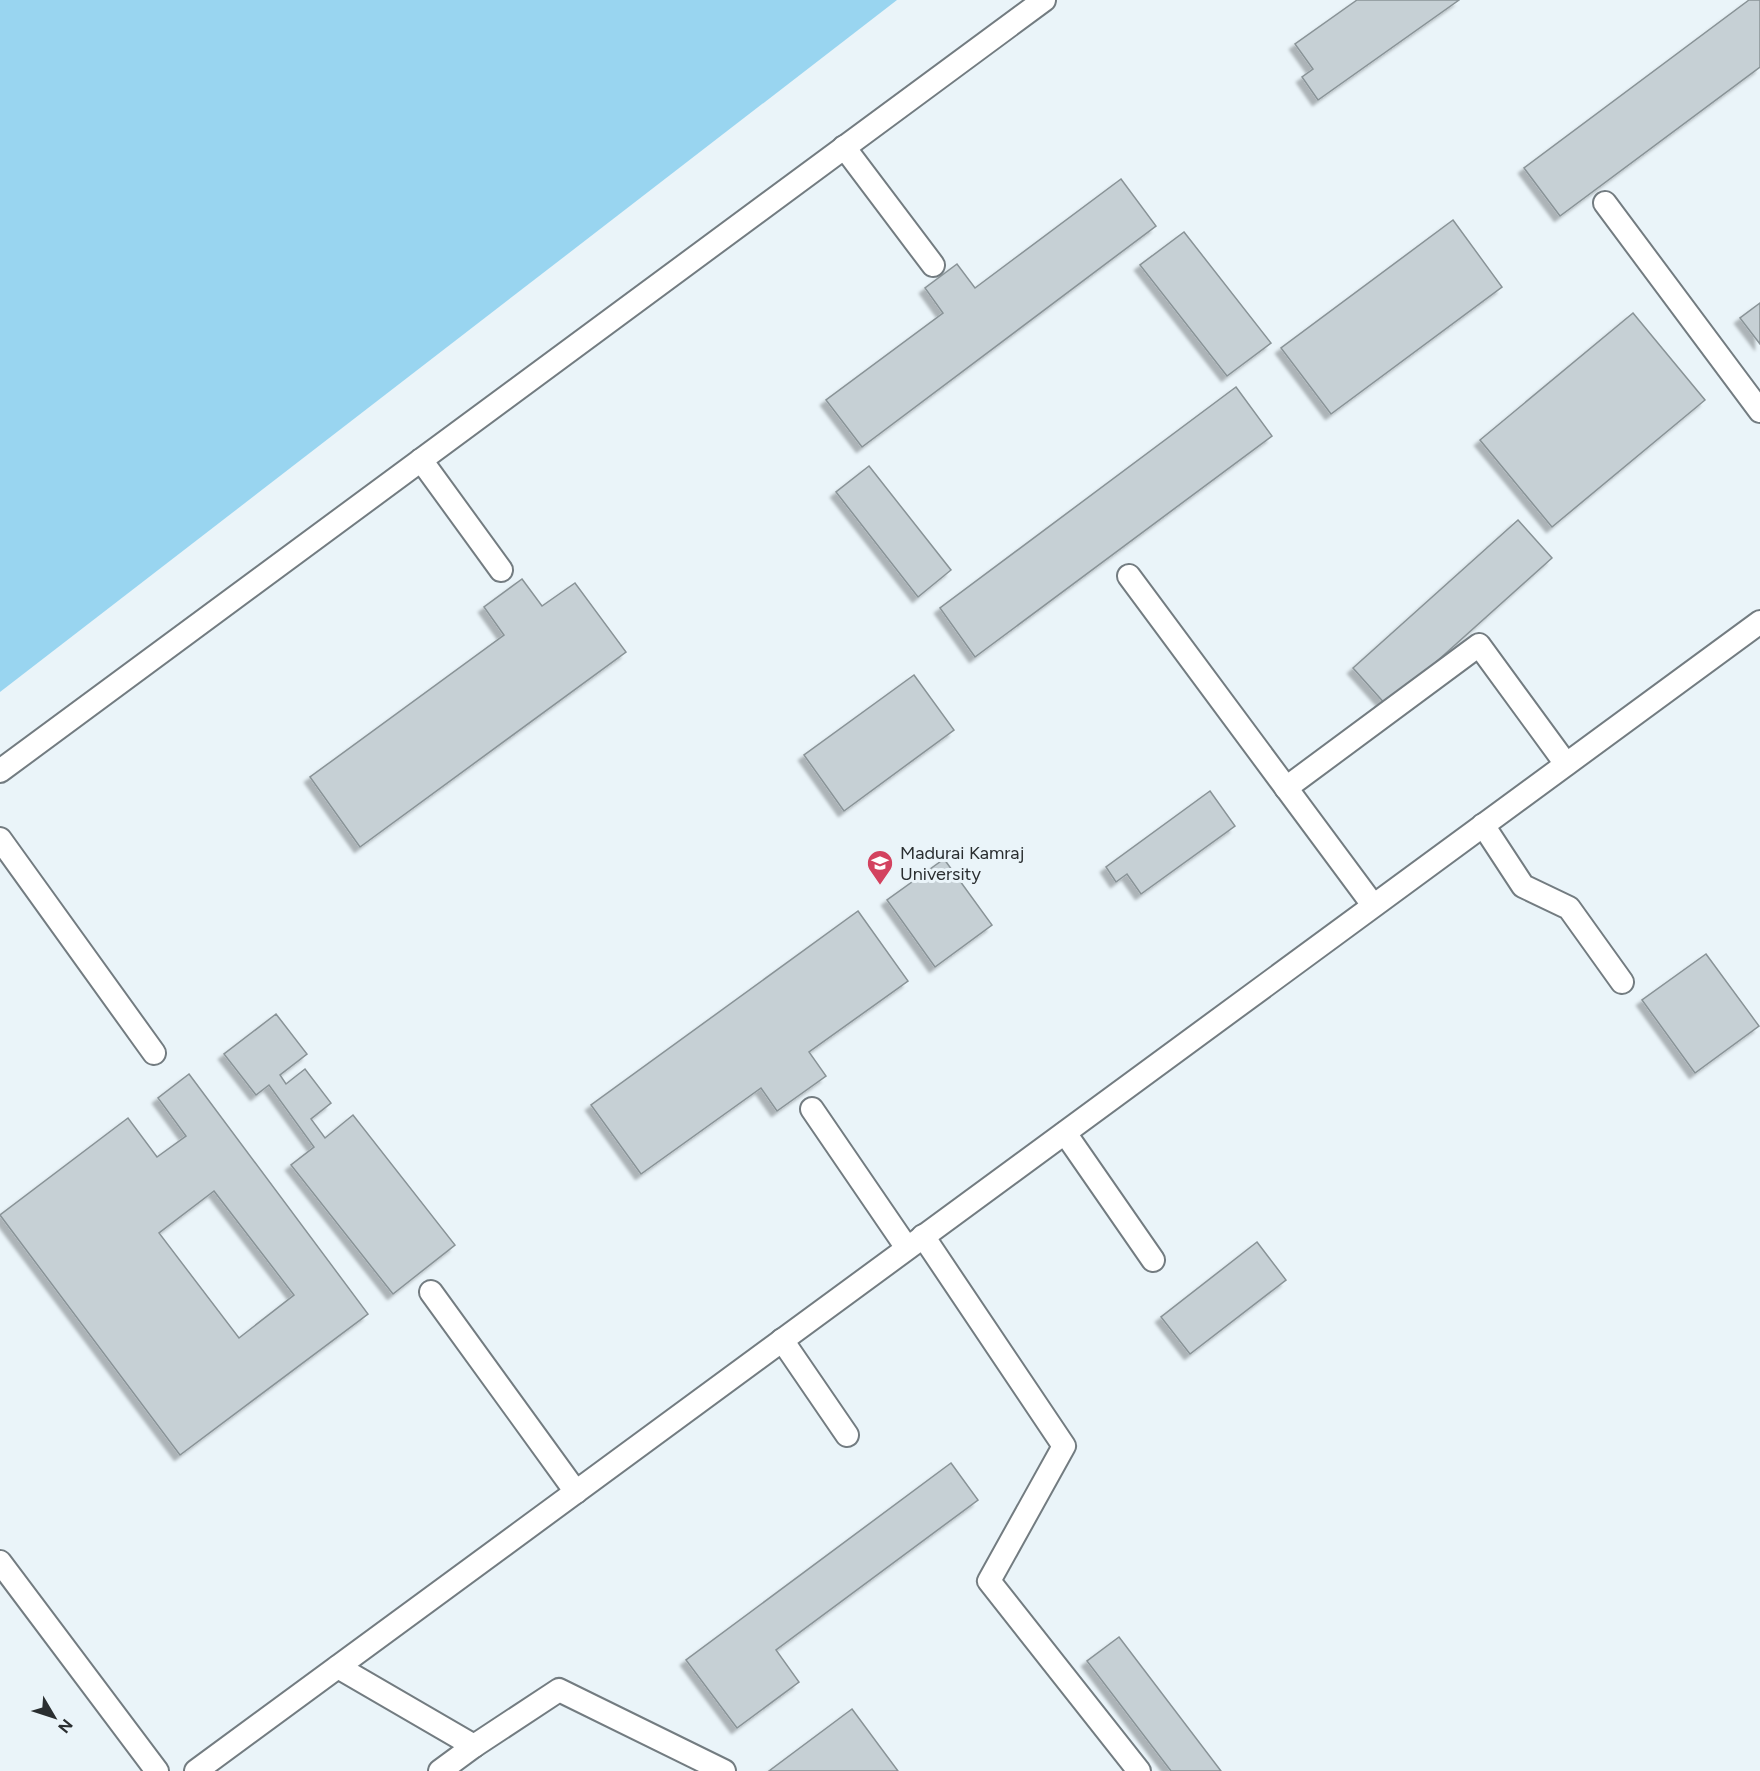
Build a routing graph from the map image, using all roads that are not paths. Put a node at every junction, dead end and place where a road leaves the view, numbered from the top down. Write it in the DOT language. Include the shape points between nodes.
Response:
graph roads {
  1 [pos="1044,0"];
  2 [pos="844,147"];
  3 [pos="1605,203"];
  4 [pos="933,264"];
  5 [pos="1757,402"];
  6 [pos="421,460"];
  7 [pos="501,570"];
  8 [pos="1130,576"];
  9 [pos="1760,622"];
  10 [pos="1566,764"];
  11 [pos="0,771"];
  12 [pos="1287,788"];
  13 [pos="1483,825"];
  14 [pos="0,840"];
  15 [pos="1373,905"];
  16 [pos="1622,982"];
  17 [pos="154,1053"];
  18 [pos="812,1109"];
  19 [pos="1065,1133"];
  20 [pos="915,1242"];
  21 [pos="1153,1260"];
  22 [pos="431,1292"];
  23 [pos="782,1340"];
  24 [pos="847,1435"];
  25 [pos="576,1492"];
  26 [pos="0,1562"];
  27 [pos="338,1667"];
  28 [pos="474,1746"];
  29 [pos="156,1771"];
  30 [pos="196,1771"];
  31 [pos="440,1771"];
  32 [pos="724,1771"];
  33 [pos="1138,1771"];
  1 -- 2 [label="lane"];
  2 -- 4 [label="lane"];
  2 -- 6 [label="lane"];
  3 -- 5 [label="lane"];
  6 -- 7 [label="lane"];
  6 -- 11 [label="lane"];
  8 -- 12 [label="lane"];
  9 -- 10 [label="lane"];
  10 -- 12 [label="lane" via="1479,645"];
  10 -- 13 [label="lane"];
  12 -- 15 [label="lane"];
  13 -- 15 [label="lane"];
  13 -- 16 [label="lane" via="1523,886 1569,908"];
  14 -- 17 [label="lane"];
  15 -- 19 [label="lane"];
  18 -- 20 [label="lane"];
  19 -- 20 [label="lane"];
  19 -- 21 [label="lane"];
  20 -- 23 [label="lane"];
  20 -- 33 [label="lane" via="1064,1446 989,1581"];
  22 -- 25 [label="lane"];
  23 -- 24 [label="lane"];
  23 -- 25 [label="lane"];
  25 -- 27 [label="lane"];
  26 -- 29 [label="lane"];
  27 -- 28 [label="lane"];
  27 -- 30 [label="lane"];
  28 -- 31 [label="lane"];
  28 -- 32 [label="lane" via="559,1690"];
}
